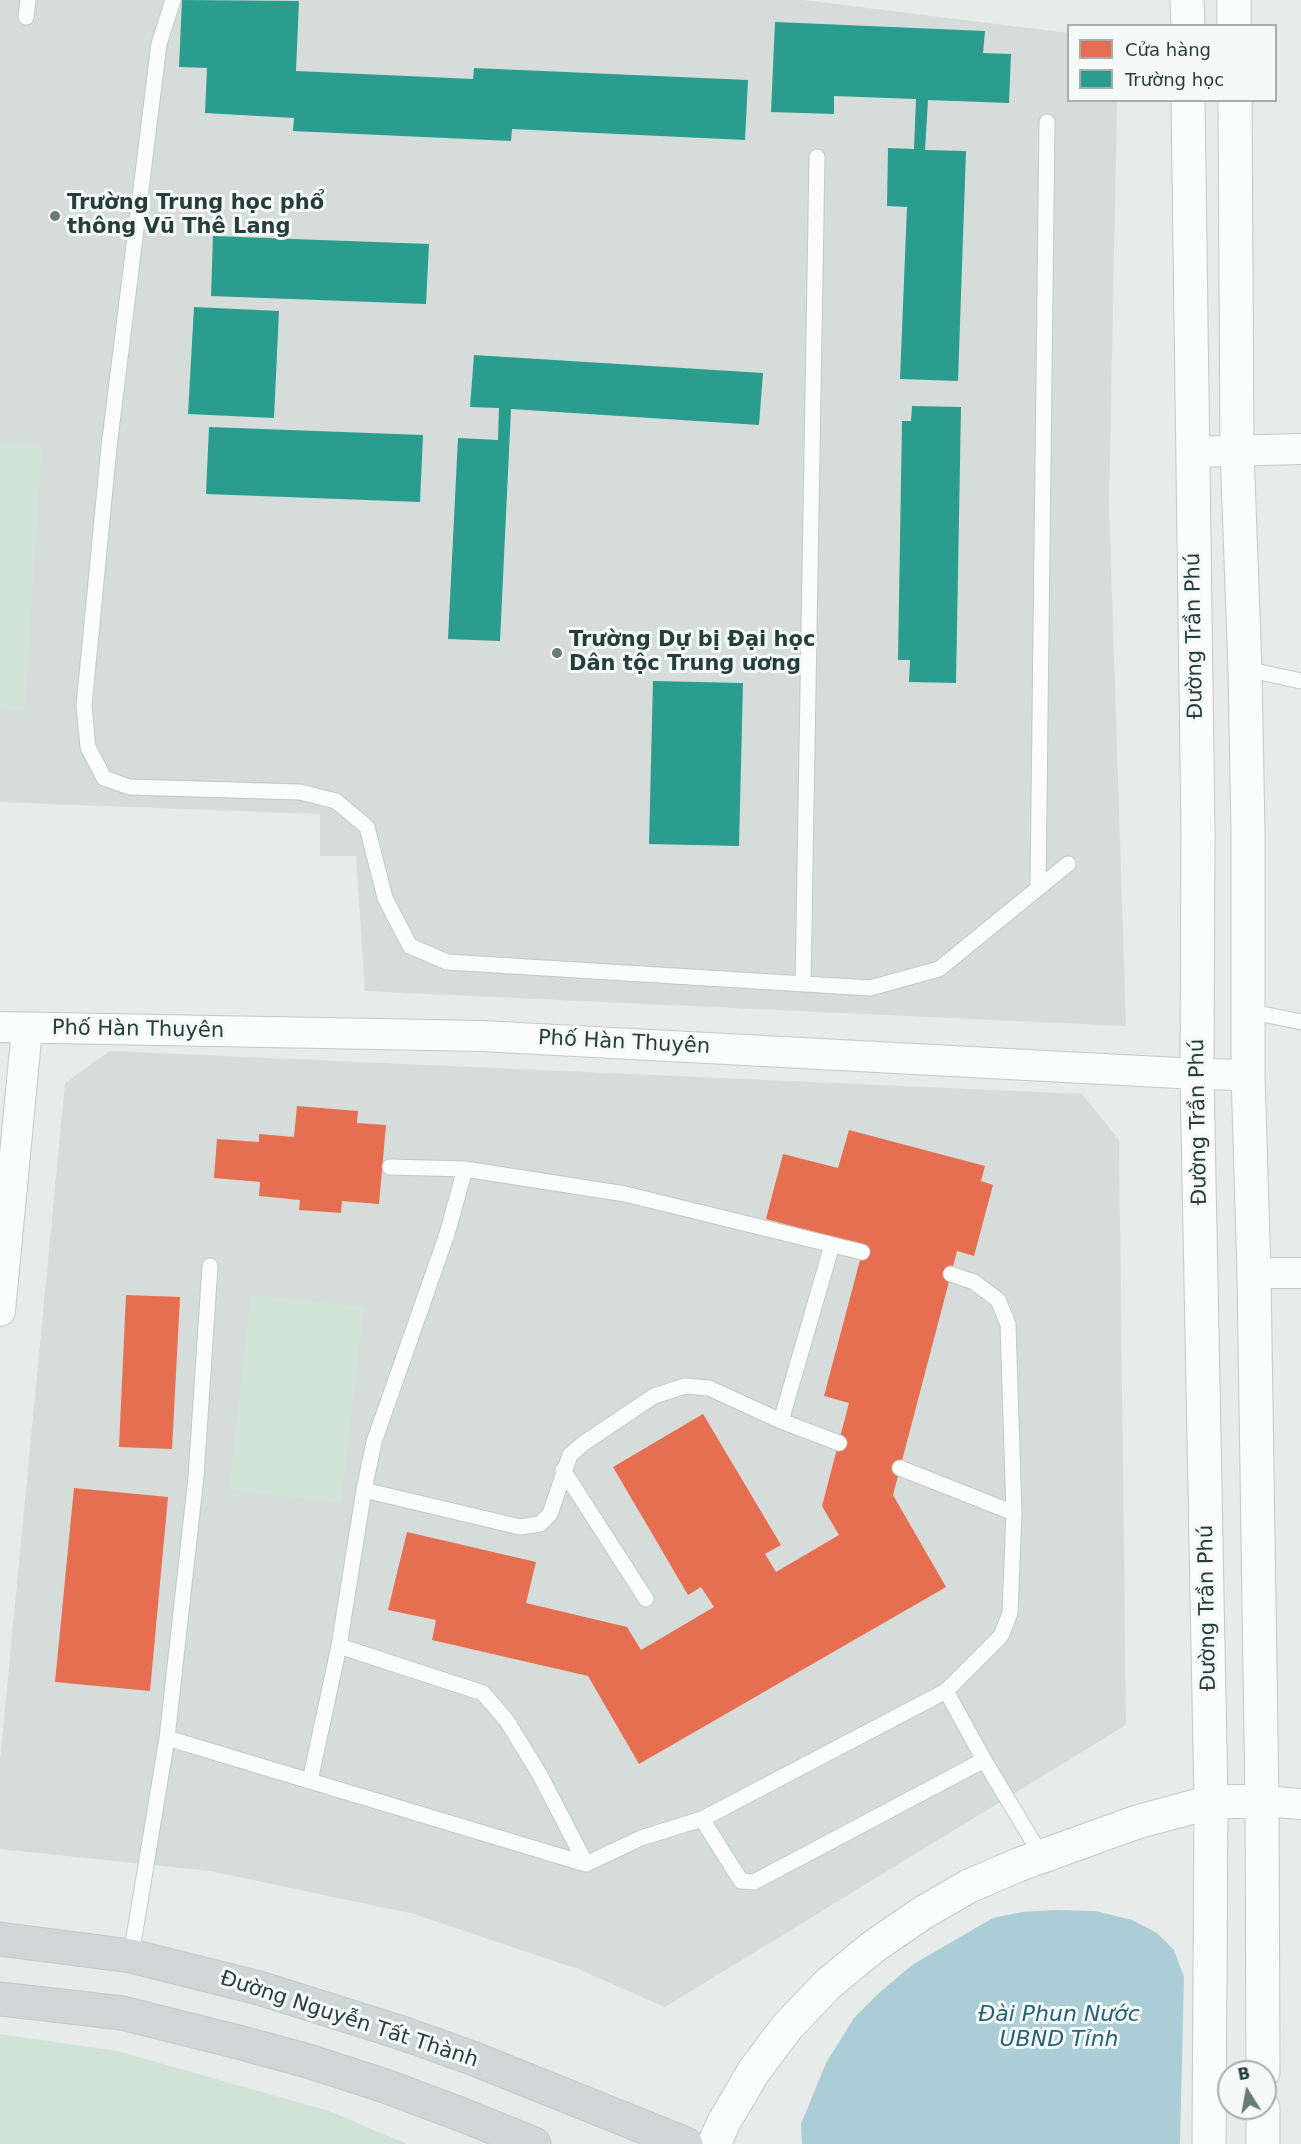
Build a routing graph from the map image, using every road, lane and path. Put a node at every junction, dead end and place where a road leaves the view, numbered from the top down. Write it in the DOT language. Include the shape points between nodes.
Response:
graph roads {
  1 [pos="28,0"];
  2 [pos="173,0"];
  3 [pos="1187,0"];
  4 [pos="1234,0"];
  5 [pos="26,17"];
  6 [pos="1188,24"];
  7 [pos="1234,24"];
  8 [pos="1188,102"];
  9 [pos="1234,102"];
  10 [pos="1047,122"];
  11 [pos="817,157"];
  12 [pos="1301,449"];
  13 [pos="1237,450"];
  14 [pos="1192,452"];
  15 [pos="1245,669"];
  16 [pos="1301,681"];
  17 [pos="1068,864"];
  18 [pos="1038,887"];
  19 [pos="803,984"];
  20 [pos="1248,1011"];
  21 [pos="1301,1022"];
  22 [pos="14,1028"];
  23 [pos="1197,1074"];
  24 [pos="1248,1075"];
  25 [pos="390,1167"];
  26 [pos="465,1169"];
  27 [pos="832,1245"];
  28 [pos="862,1252"];
  29 [pos="210,1266"];
  30 [pos="1301,1273"];
  31 [pos="951,1274"];
  32 [pos="1254,1274"];
  33 [pos="1,1299"];
  34 [pos="781,1422"];
  35 [pos="839,1443"];
  36 [pos="900,1468"];
  37 [pos="563,1470"];
  38 [pos="364,1490"];
  39 [pos="1014,1513"];
  40 [pos="646,1599"];
  41 [pos="339,1646"];
  42 [pos="946,1691"];
  43 [pos="167,1738"];
  44 [pos="984,1760"];
  45 [pos="310,1781"];
  46 [pos="1262,1801"];
  47 [pos="1211,1802"];
  48 [pos="1301,1804"];
  49 [pos="702,1819"];
  50 [pos="1041,1855"];
  51 [pos="586,1864"];
  52 [pos="0,1939"];
  53 [pos="131,1956"];
  54 [pos="0,1999"];
  55 [pos="1263,2060"];
  56 [pos="1263,2120"];
  57 [pos="534,2144"];
  58 [pos="686,2144"];
  59 [pos="714,2144"];
  60 [pos="1209,2144"];
  61 [pos="1263,2144"];
  1 -- 5 [label="lane"];
  2 -- 19 [label="lane" via="159,44 109,447 84,706 88,747 104,778 129,787 300,792 336,801 367,827 386,898 410,946 447,962"];
  3 -- 6 [label="main road"];
  4 -- 7 [label="main road"];
  8 -- 14 [label="main road, Đường Trần Phú"];
  9 -- 13 [label="main road"];
  10 -- 18 [label="lane"];
  11 -- 19 [label="lane"];
  12 -- 13 [label="street"];
  13 -- 14 [label="street"];
  13 -- 15 [label="main road"];
  14 -- 23 [label="main road, Đường Trần Phú"];
  15 -- 16 [label="lane"];
  15 -- 20 [label="main road"];
  17 -- 18 [label="lane"];
  18 -- 19 [label="lane" via="939,969 870,988"];
  20 -- 21 [label="lane"];
  20 -- 24 [label="main road"];
  22 -- 23 [label="street, Phố Hàn Thuyên" via="481,1036"];
  22 -- 33 [label="street"];
  23 -- 24 [label="street, Phố Hàn Thuyên"];
  23 -- 47 [label="main road, Đường Trần Phú"];
  24 -- 32 [label="main road"];
  25 -- 26 [label="lane"];
  26 -- 27 [label="lane" via="625,1194"];
  26 -- 38 [label="lane" via="447,1234 374,1442"];
  27 -- 28 [label="lane"];
  27 -- 34 [label="lane"];
  29 -- 43 [label="lane" via="196,1477"];
  30 -- 32 [label="street"];
  31 -- 39 [label="lane" via="974,1282 998,1300 1008,1324"];
  32 -- 46 [label="main road"];
  34 -- 35 [label="lane"];
  34 -- 37 [label="lane" via="709,1388 685,1386 654,1396 584,1443 570,1455"];
  36 -- 39 [label="lane"];
  37 -- 38 [label="lane" via="550,1514 540,1524 520,1527"];
  37 -- 40 [label="lane"];
  38 -- 41 [label="lane"];
  39 -- 42 [label="lane" via="1010,1613 1001,1636"];
  41 -- 45 [label="lane"];
  41 -- 51 [label="lane" via="483,1693 507,1721 540,1774"];
  42 -- 44 [label="lane"];
  42 -- 49 [label="lane"];
  43 -- 45 [label="lane"];
  43 -- 53 [label="lane"];
  44 -- 49 [label="lane" via="754,1882 741,1881"];
  44 -- 50 [label="lane"];
  45 -- 51 [label="lane"];
  46 -- 47 [label="main road"];
  46 -- 48 [label="street"];
  46 -- 55 [label="main road"];
  47 -- 50 [label="main road"];
  47 -- 60 [label="main road, Đường Trần Phú"];
  49 -- 51 [label="lane" via="641,1838"];
  50 -- 59 [label="main road" via="969,1886 924,1912 828,1984 787,2027 754,2071"];
  52 -- 53 [label="main road, Đường Nguyễn Tất Thành"];
  53 -- 58 [label="main road, Đường Nguyễn Tất Thành" via="259,1988 402,2033"];
  54 -- 57 [label="main road" via="122,2013 298,2058 406,2094"];
  56 -- 61 [label="main road"];
}
